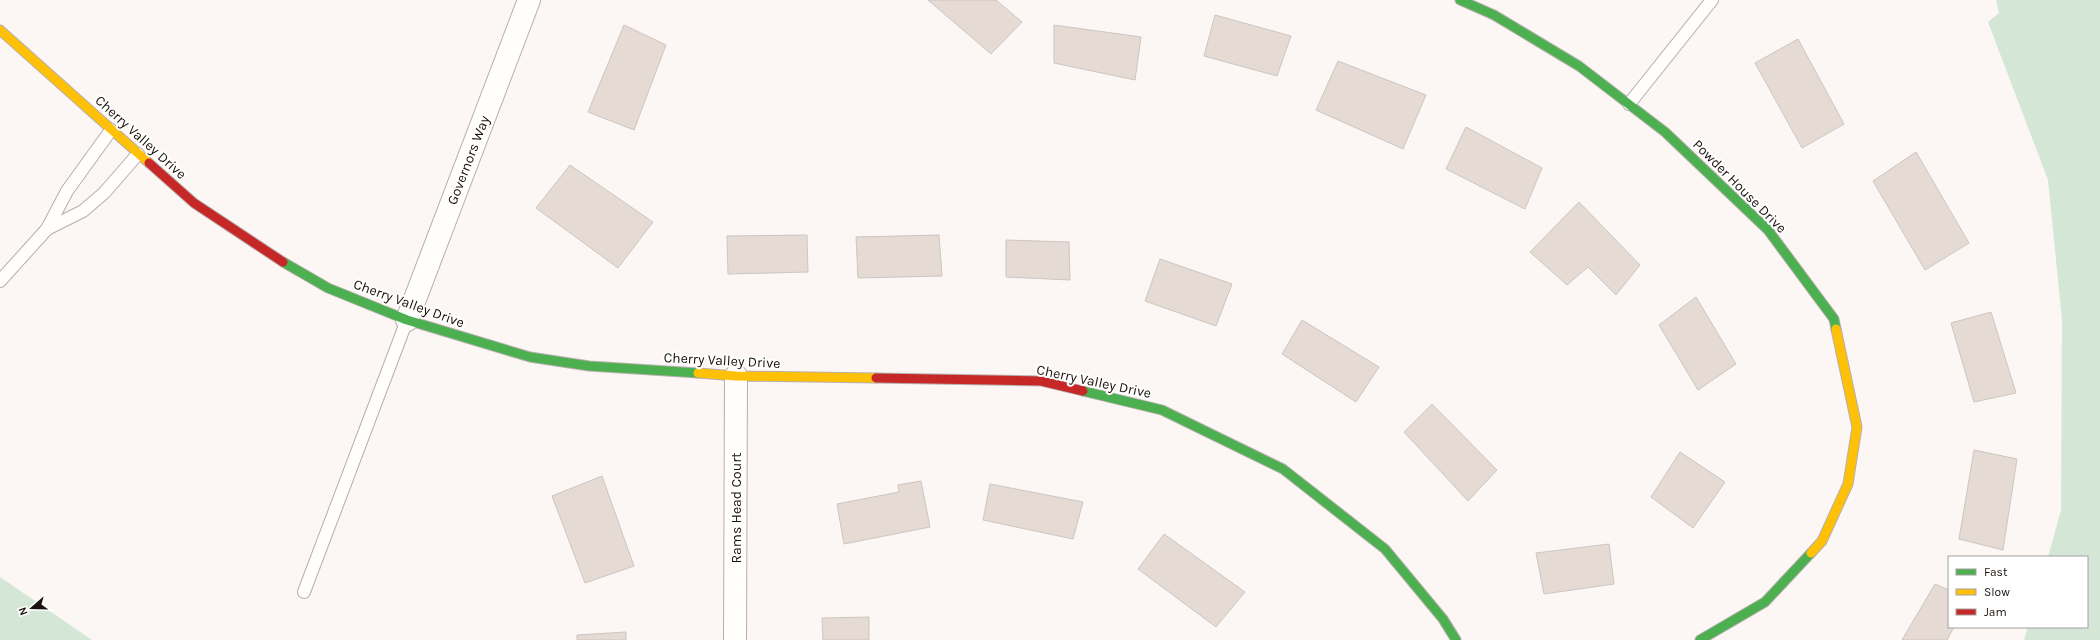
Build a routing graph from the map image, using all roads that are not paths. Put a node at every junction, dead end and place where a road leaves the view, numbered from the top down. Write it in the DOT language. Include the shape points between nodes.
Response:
graph roads {
  1 [pos="529,0"];
  2 [pos="1460,0"];
  3 [pos="1712,0"];
  4 [pos="0,30"];
  5 [pos="1629,104"];
  6 [pos="111,130"];
  7 [pos="138,154"];
  8 [pos="47,229"];
  9 [pos="0,281"];
  10 [pos="407,320"];
  11 [pos="736,376"];
  12 [pos="304,592"];
  13 [pos="735,640"];
  14 [pos="1456,640"];
  15 [pos="1700,640"];
  1 -- 10 [label="street, Governors Way"];
  2 -- 5 [label="street, Powder House Drive" via="1494,15 1579,66"];
  3 -- 5 [label="lane"];
  4 -- 6 [label="street, Cherry Valley Drive"];
  5 -- 15 [label="street, Powder House Drive" via="1665,132 1768,230 1834,319 1857,427 1848,484 1822,541 1765,602"];
  6 -- 7 [label="street, Cherry Valley Drive"];
  6 -- 8 [label="lane" via="67,191"];
  7 -- 8 [label="lane" via="104,193 83,211"];
  7 -- 10 [label="street, Cherry Valley Drive" via="194,203 264,251 328,288"];
  8 -- 9 [label="lane"];
  10 -- 11 [label="street, Cherry Valley Drive" via="537,358 589,366"];
  10 -- 12 [label="lane"];
  11 -- 13 [label="street, Rams Head Court"];
  11 -- 14 [label="street, Cherry Valley Drive" via="1041,381 1162,410 1283,469 1385,549 1443,619"];
}
